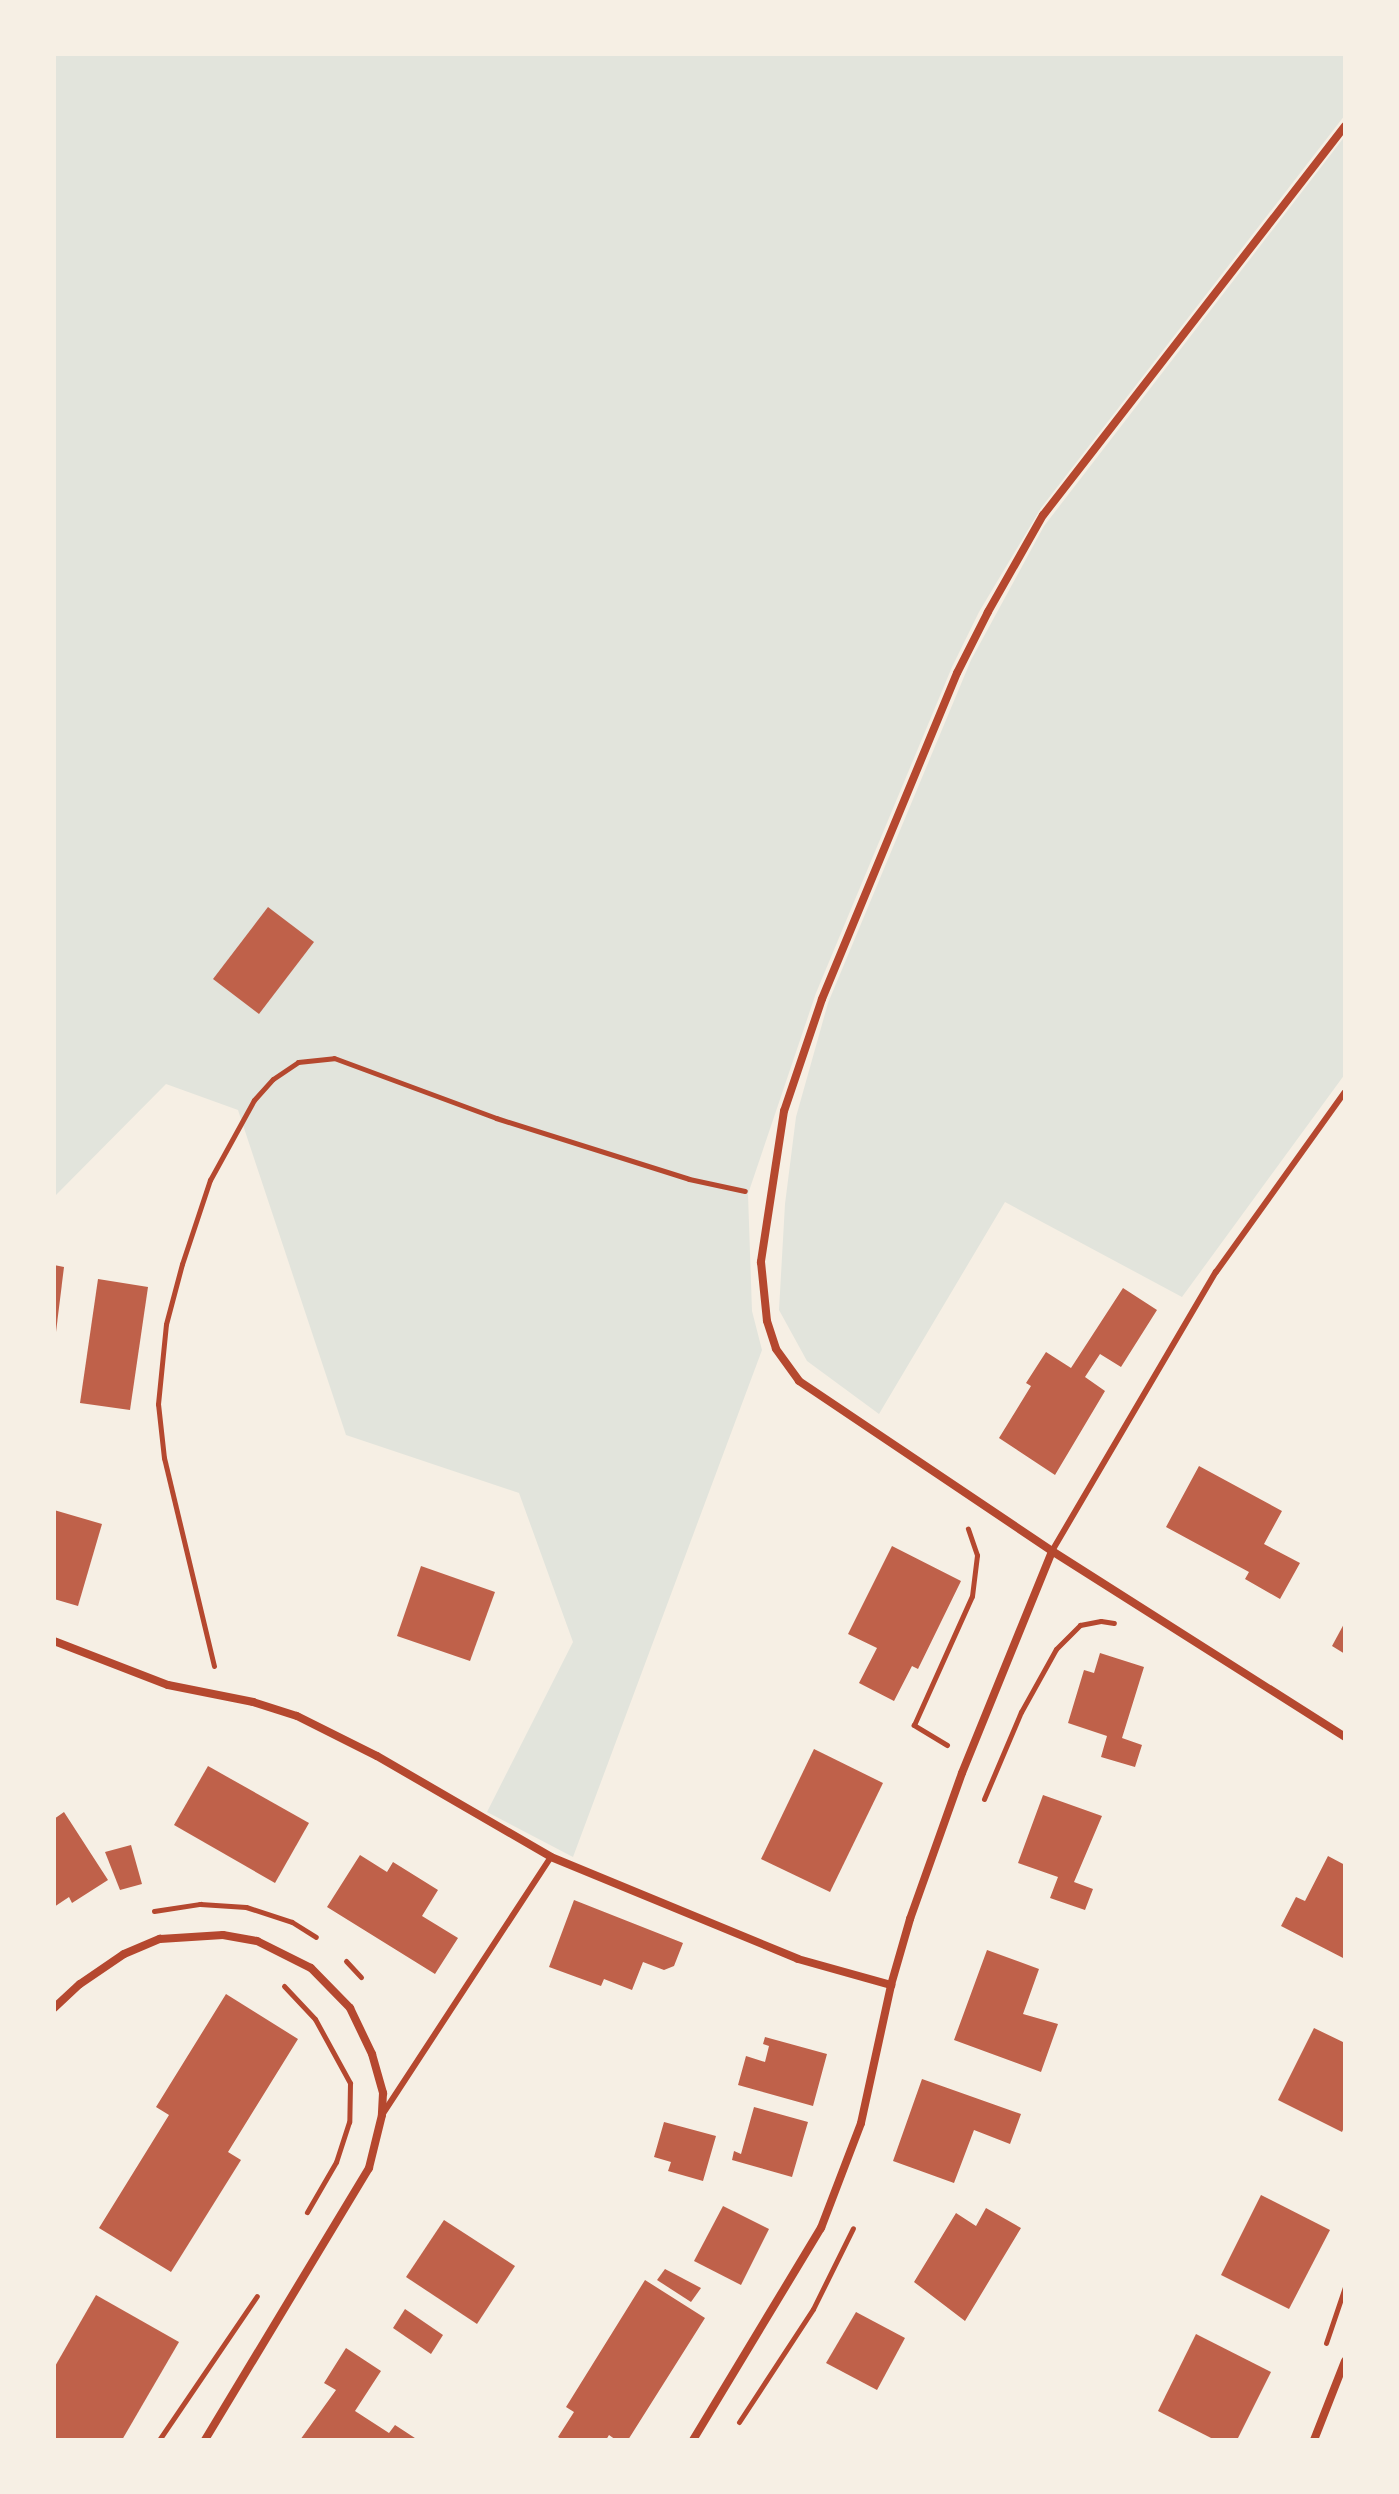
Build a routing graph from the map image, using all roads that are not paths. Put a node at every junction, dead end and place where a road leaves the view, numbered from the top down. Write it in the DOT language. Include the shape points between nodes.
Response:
graph roads {
  1 [pos="1345,126"];
  2 [pos="1345,1092"];
  3 [pos="1052,1551"];
  4 [pos="54,1641"];
  5 [pos="1345,1737"];
  6 [pos="551,1857"];
  7 [pos="891,1985"];
  8 [pos="54,2008"];
  9 [pos="382,2115"];
  10 [pos="1345,2361"];
  11 [pos="205,2440"];
  12 [pos="693,2440"];
  13 [pos="1314,2440"];
  1 -- 3 [label="street" via="1043,515 957,673 822,999 784,1111 761,1262 767,1321 776,1349 799,1381"];
  2 -- 3 [label="lane" via="1216,1272"];
  3 -- 5 [label="street"];
  3 -- 7 [label="street" via="962,1773"];
  4 -- 6 [label="street" via="168,1685 297,1716"];
  6 -- 7 [label="street" via="798,1959"];
  6 -- 9 [label="lane"];
  7 -- 12 [label="street" via="861,2123 821,2228"];
  8 -- 9 [label="street" via="124,1954 160,1939 223,1935 257,1941 311,1968 350,2008 380,2077"];
  9 -- 11 [label="street" via="369,2168"];
  10 -- 13 [label="street"];
}
